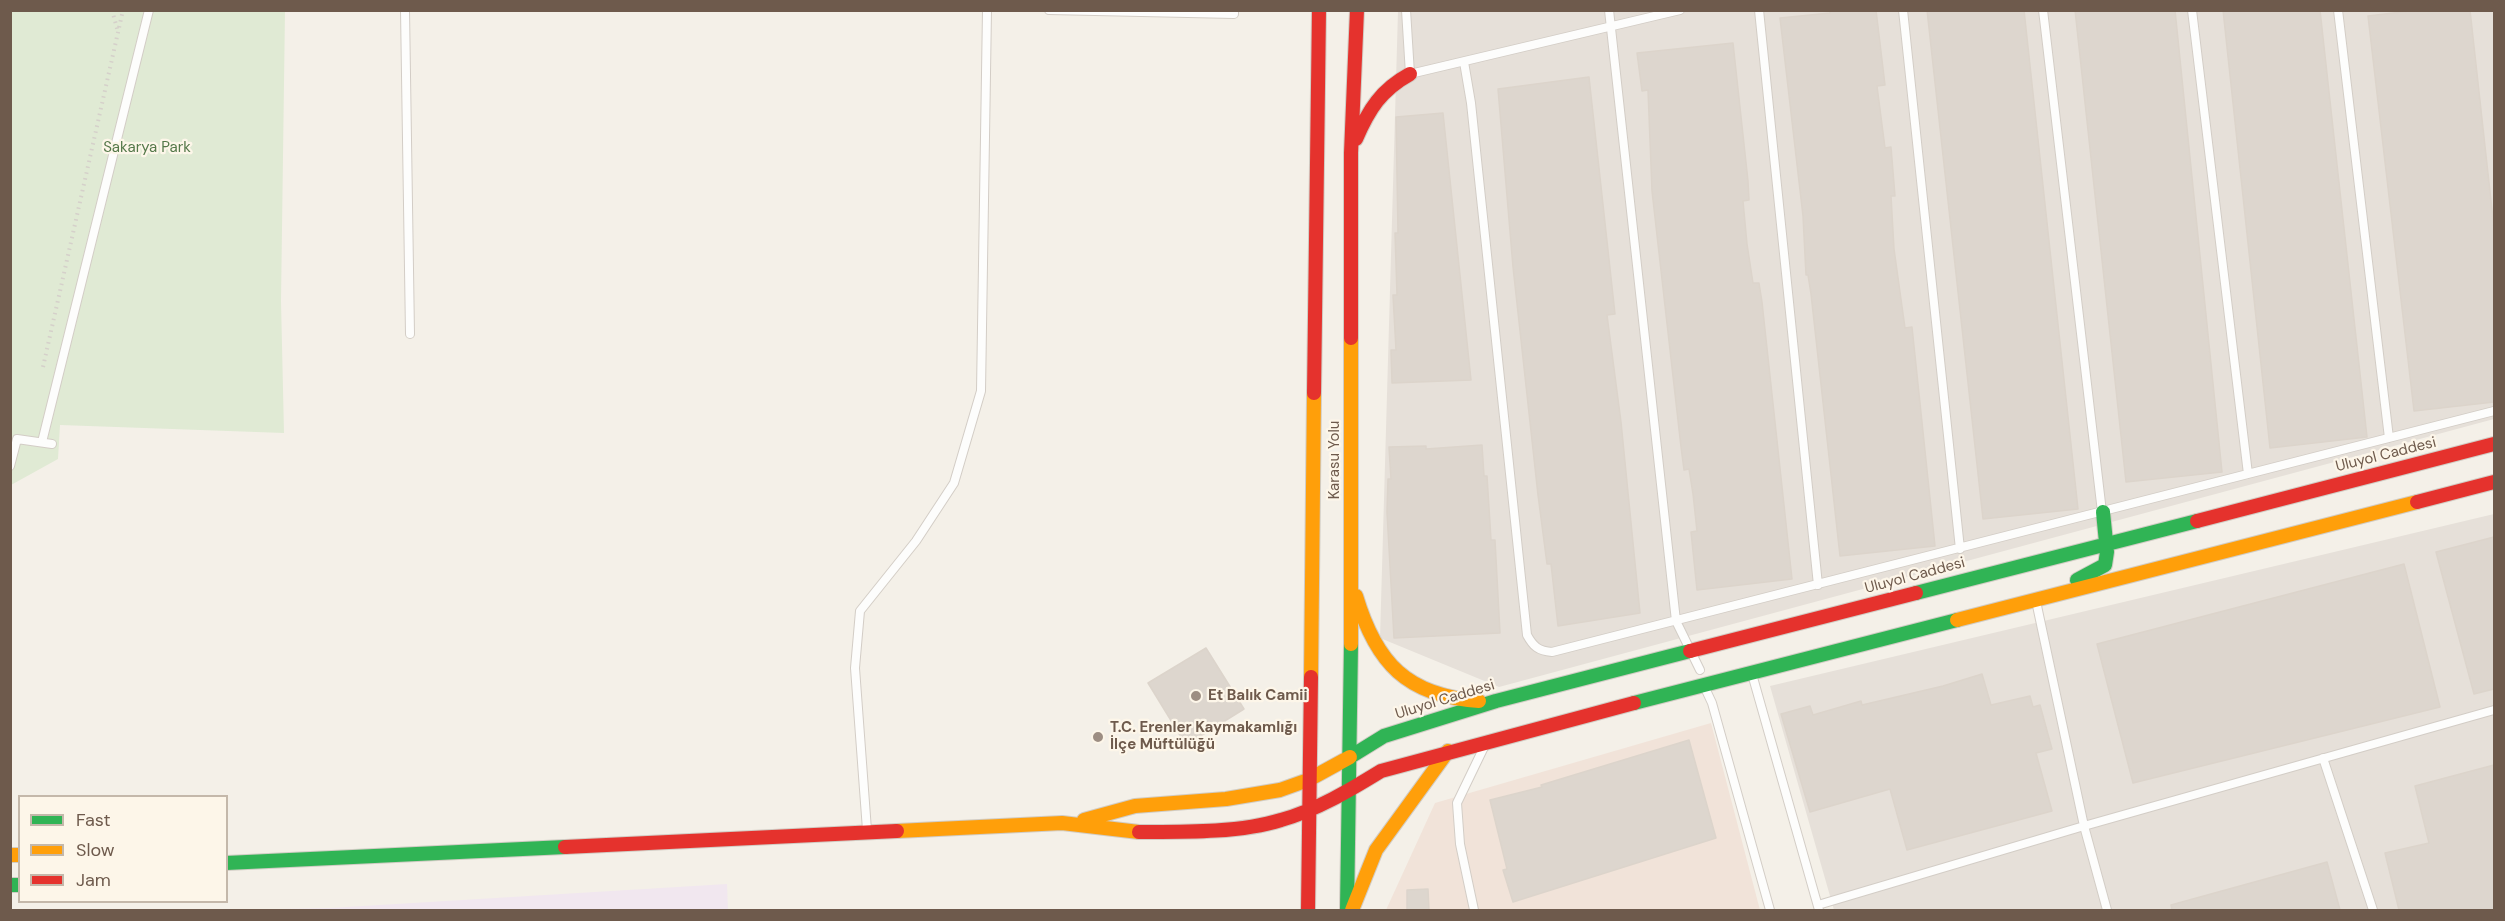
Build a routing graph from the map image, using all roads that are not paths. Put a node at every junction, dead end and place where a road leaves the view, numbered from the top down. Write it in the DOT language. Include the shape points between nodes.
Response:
graph roads {
  1 [pos="149,10"];
  2 [pos="405,10"];
  3 [pos="987,10"];
  4 [pos="1048,10"];
  5 [pos="1234,10"];
  6 [pos="1318,10"];
  7 [pos="1357,10"];
  8 [pos="1406,10"];
  9 [pos="1609,10"];
  10 [pos="1680,10"];
  11 [pos="1759,10"];
  12 [pos="1903,10"];
  13 [pos="2043,10"];
  14 [pos="2192,10"];
  15 [pos="2338,10"];
  16 [pos="1610,28"];
  17 [pos="1464,62"];
  18 [pos="1410,74"];
  19 [pos="1351,153"];
  20 [pos="410,334"];
  21 [pos="2494,411"];
  22 [pos="2389,438"];
  23 [pos="2494,444"];
  24 [pos="10,466"];
  25 [pos="2248,474"];
  26 [pos="2494,482"];
  27 [pos="2103,512"];
  28 [pos="2107,543"];
  29 [pos="1960,549"];
  30 [pos="1351,573"];
  31 [pos="1818,585"];
  32 [pos="2036,601"];
  33 [pos="1865,607"];
  34 [pos="1676,621"];
  35 [pos="1691,651"];
  36 [pos="1700,670"];
  37 [pos="1752,675"];
  38 [pos="1704,685"];
  39 [pos="1496,701"];
  40 [pos="2494,710"];
  41 [pos="1487,741"];
  42 [pos="1448,751"];
  43 [pos="1351,758"];
  44 [pos="2323,758"];
  45 [pos="1308,780"];
  46 [pos="1350,790"];
  47 [pos="1309,809"];
  48 [pos="1073,823"];
  49 [pos="2084,826"];
  50 [pos="868,833"];
  51 [pos="228,863"];
  52 [pos="1819,908"];
  53 [pos="1308,910"];
  54 [pos="1347,910"];
  55 [pos="1352,910"];
  56 [pos="1474,910"];
  57 [pos="1770,910"];
  58 [pos="2106,910"];
  59 [pos="2373,910"];
  1 -- 24 [label="lane" via="47,443 17,439"];
  2 -- 20 [label="lane"];
  3 -- 50 [label="lane" via="981,391 954,483 916,541 860,611 855,668"];
  4 -- 5 [label="lane" via="1234,14"];
  6 -- 45 [label="main road, Karasu Yolu"];
  7 -- 19 [label="main road, Karasu Yolu"];
  8 -- 18 [label="lane"];
  9 -- 16 [label="lane"];
  10 -- 16 [label="lane"];
  11 -- 31 [label="lane"];
  12 -- 29 [label="lane"];
  13 -- 27 [label="lane"];
  14 -- 25 [label="lane"];
  15 -- 22 [label="lane"];
  16 -- 17 [label="lane"];
  16 -- 34 [label="lane"];
  17 -- 18 [label="lane"];
  17 -- 34 [label="lane" via="1527,635 1532,644 1551,652"];
  18 -- 19 [label="main road" via="1385,87 1369,109"];
  19 -- 30 [label="main road, Karasu Yolu"];
  21 -- 22 [label="lane"];
  22 -- 25 [label="lane"];
  23 -- 28 [label="main road, Uluyol Caddesi"];
  25 -- 27 [label="lane"];
  26 -- 32 [label="main road"];
  27 -- 28 [label="main road"];
  27 -- 29 [label="lane"];
  28 -- 32 [label="main road" via="2105,565 2096,572 2036,593"];
  28 -- 33 [label="main road, Uluyol Caddesi"];
  29 -- 31 [label="lane"];
  30 -- 39 [label="main road" via="1373,641 1395,673 1427,693 1468,701"];
  30 -- 43 [label="main road, Karasu Yolu"];
  31 -- 34 [label="lane"];
  32 -- 37 [label="main road"];
  32 -- 49 [label="lane"];
  33 -- 35 [label="main road, Uluyol Caddesi"];
  33 -- 36 [label="main road" via="1807,634 1711,659"];
  34 -- 35 [label="lane"];
  35 -- 36 [label="lane"];
  35 -- 39 [label="main road, Uluyol Caddesi"];
  36 -- 38 [label="main road"];
  37 -- 38 [label="main road"];
  37 -- 52 [label="lane"];
  38 -- 41 [label="main road"];
  38 -- 57 [label="lane"];
  39 -- 43 [label="main road, Uluyol Caddesi" via="1384,736"];
  40 -- 44 [label="lane"];
  41 -- 42 [label="main road"];
  41 -- 56 [label="lane" via="1457,803 1460,844"];
  42 -- 46 [label="main road" via="1381,771"];
  42 -- 55 [label="main road" via="1376,850"];
  43 -- 45 [label="main road, Uluyol Caddesi"];
  43 -- 46 [label="main road, Karasu Yolu"];
  44 -- 49 [label="lane"];
  44 -- 59 [label="lane"];
  45 -- 47 [label="main road, Karasu Yolu"];
  45 -- 48 [label="main road, Uluyol Caddesi" via="1280,790 1226,799 1135,806"];
  46 -- 47 [label="main road"];
  46 -- 54 [label="main road, Karasu Yolu"];
  47 -- 48 [label="main road" via="1282,820 1241,828 1140,832"];
  47 -- 53 [label="main road, Karasu Yolu"];
  48 -- 50 [label="main road"];
  49 -- 52 [label="lane"];
  49 -- 58 [label="lane"];
  50 -- 51 [label="main road"];
}
